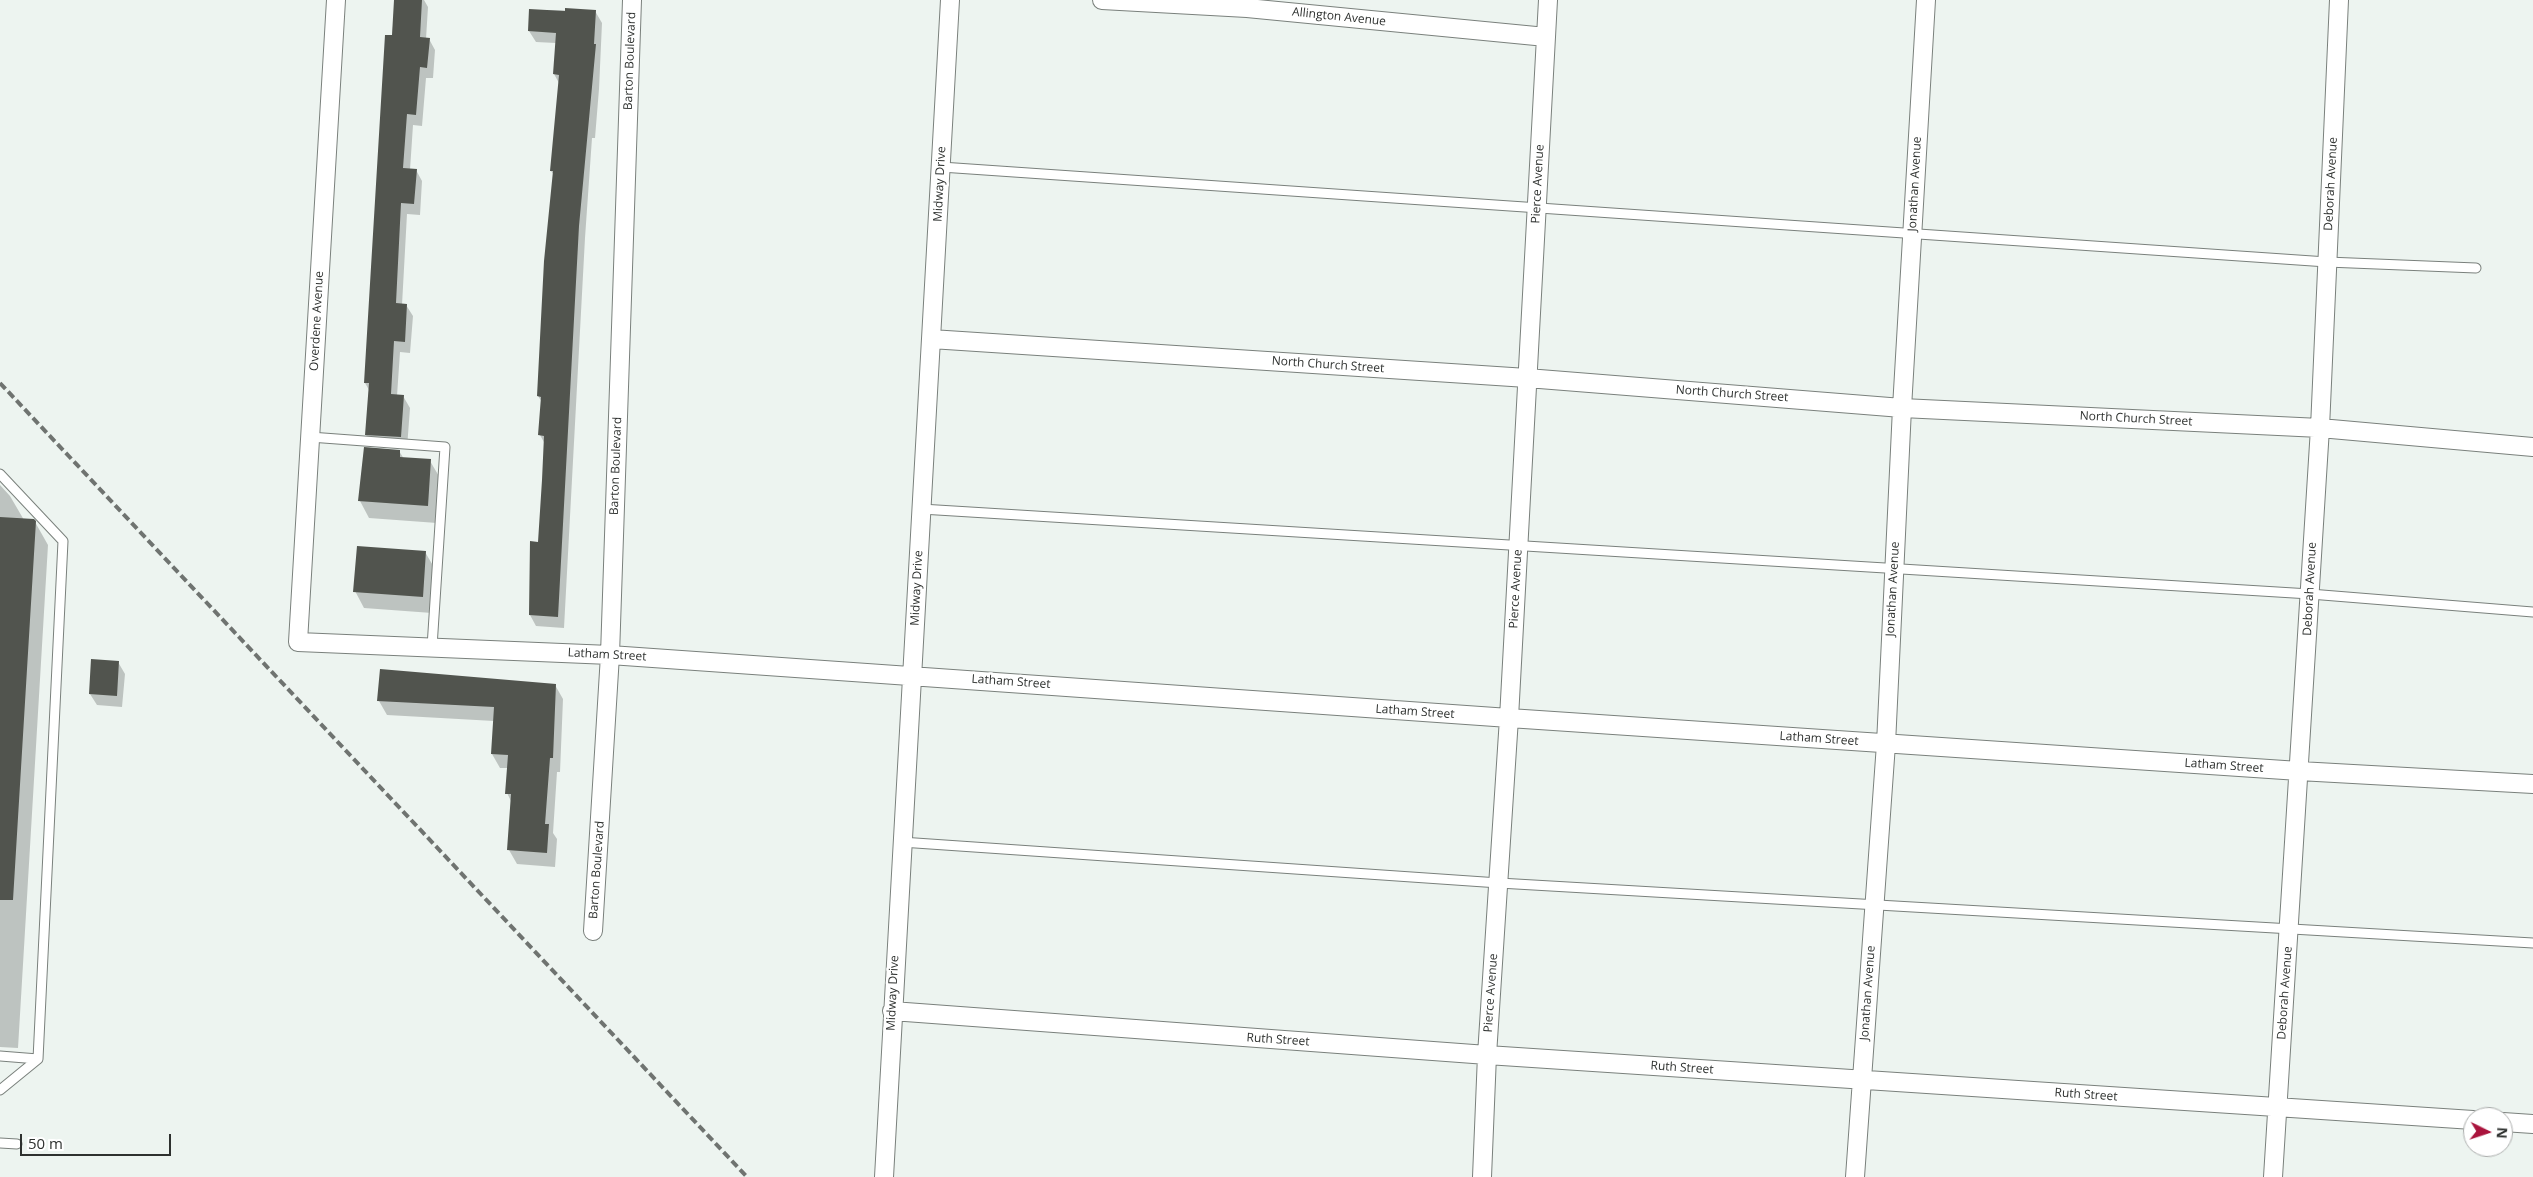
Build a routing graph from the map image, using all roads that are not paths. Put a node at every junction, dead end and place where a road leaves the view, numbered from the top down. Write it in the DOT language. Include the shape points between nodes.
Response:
graph roads {
  1 [pos="336,0"];
  2 [pos="632,0"];
  3 [pos="950,0"];
  4 [pos="1102,0"];
  5 [pos="1548,0"];
  6 [pos="1926,0"];
  7 [pos="2339,0"];
  8 [pos="1247,4"];
  9 [pos="1546,37"];
  10 [pos="941,167"];
  11 [pos="1536,208"];
  12 [pos="1912,232"];
  13 [pos="2327,262"];
  14 [pos="2476,268"];
  15 [pos="931,339"];
  16 [pos="1528,378"];
  17 [pos="1902,408"];
  18 [pos="2320,428"];
  19 [pos="310,437"];
  20 [pos="2533,447"];
  21 [pos="0,474"];
  22 [pos="921,509"];
  23 [pos="1518,546"];
  24 [pos="1894,569"];
  25 [pos="2310,594"];
  26 [pos="2533,612"];
  27 [pos="298,642"];
  28 [pos="432,647"];
  29 [pos="610,655"];
  30 [pos="912,675"];
  31 [pos="1509,718"];
  32 [pos="1886,744"];
  33 [pos="2299,771"];
  34 [pos="2533,784"];
  35 [pos="901,842"];
  36 [pos="1499,883"];
  37 [pos="1874,904"];
  38 [pos="2289,928"];
  39 [pos="593,931"];
  40 [pos="2533,942"];
  41 [pos="892,1011"];
  42 [pos="1487,1055"];
  43 [pos="0,1056"];
  44 [pos="38,1059"];
  45 [pos="1861,1080"];
  46 [pos="0,1090"];
  47 [pos="2277,1108"];
  48 [pos="2463,1119"];
  49 [pos="2513,1123"];
  50 [pos="2533,1124"];
  51 [pos="0,1143"];
  52 [pos="17,1144"];
  53 [pos="884,1177"];
  54 [pos="1482,1177"];
  55 [pos="1855,1177"];
  56 [pos="2274,1177"];
  1 -- 19 [label="street, Overdene Avenue"];
  2 -- 29 [label="street, Barton Boulevard"];
  3 -- 10 [label="street, Midway Drive"];
  4 -- 8 [label="street, Allington Avenue"];
  5 -- 9 [label="street, Pierce Avenue"];
  6 -- 12 [label="street, Jonathan Avenue"];
  7 -- 13 [label="street, Deborah Avenue"];
  8 -- 9 [label="street, Allington Avenue"];
  9 -- 11 [label="street, Pierce Avenue"];
  10 -- 11 [label="lane"];
  10 -- 15 [label="street, Midway Drive"];
  11 -- 12 [label="lane"];
  11 -- 16 [label="street, Pierce Avenue"];
  12 -- 13 [label="lane"];
  12 -- 17 [label="street, Jonathan Avenue"];
  13 -- 14 [label="lane"];
  13 -- 18 [label="street, Deborah Avenue"];
  15 -- 16 [label="street, North Church Street"];
  15 -- 22 [label="street, Midway Drive"];
  16 -- 17 [label="street, North Church Street"];
  16 -- 23 [label="street, Pierce Avenue"];
  17 -- 18 [label="street, North Church Street"];
  17 -- 24 [label="street, Jonathan Avenue"];
  18 -- 20 [label="street, North Church Street"];
  18 -- 25 [label="street, Deborah Avenue"];
  19 -- 27 [label="street, Overdene Avenue"];
  19 -- 28 [label="lane" via="445,447"];
  21 -- 44 [label="lane" via="63,541"];
  22 -- 23 [label="lane"];
  22 -- 30 [label="street, Midway Drive"];
  23 -- 24 [label="lane"];
  23 -- 31 [label="street, Pierce Avenue"];
  24 -- 25 [label="lane"];
  24 -- 32 [label="street, Jonathan Avenue"];
  25 -- 26 [label="lane"];
  25 -- 33 [label="street, Deborah Avenue"];
  27 -- 28 [label="street, Latham Street"];
  28 -- 29 [label="street, Latham Street"];
  29 -- 30 [label="street, Latham Street"];
  29 -- 39 [label="street, Barton Boulevard"];
  30 -- 31 [label="street, Latham Street"];
  30 -- 35 [label="street, Midway Drive"];
  31 -- 32 [label="street, Latham Street"];
  31 -- 36 [label="street, Pierce Avenue"];
  32 -- 33 [label="street, Latham Street"];
  32 -- 37 [label="street, Jonathan Avenue"];
  33 -- 34 [label="street, Latham Street"];
  33 -- 38 [label="street, Deborah Avenue"];
  35 -- 36 [label="lane"];
  35 -- 41 [label="street, Midway Drive"];
  36 -- 37 [label="lane"];
  36 -- 42 [label="street, Pierce Avenue"];
  37 -- 38 [label="lane"];
  37 -- 45 [label="street, Jonathan Avenue"];
  38 -- 40 [label="lane"];
  38 -- 47 [label="street, Deborah Avenue"];
  41 -- 42 [label="street, Ruth Street"];
  41 -- 53 [label="street, Midway Drive"];
  42 -- 45 [label="street, Ruth Street"];
  42 -- 54 [label="street, Pierce Avenue"];
  43 -- 44 [label="lane"];
  44 -- 46 [label="lane"];
  45 -- 47 [label="street, Ruth Street"];
  45 -- 55 [label="street, Jonathan Avenue"];
  47 -- 48 [label="street, Ruth Street"];
  47 -- 56 [label="street, Deborah Avenue"];
  49 -- 50 [label="street"];
  51 -- 52 [label="lane"];
}
